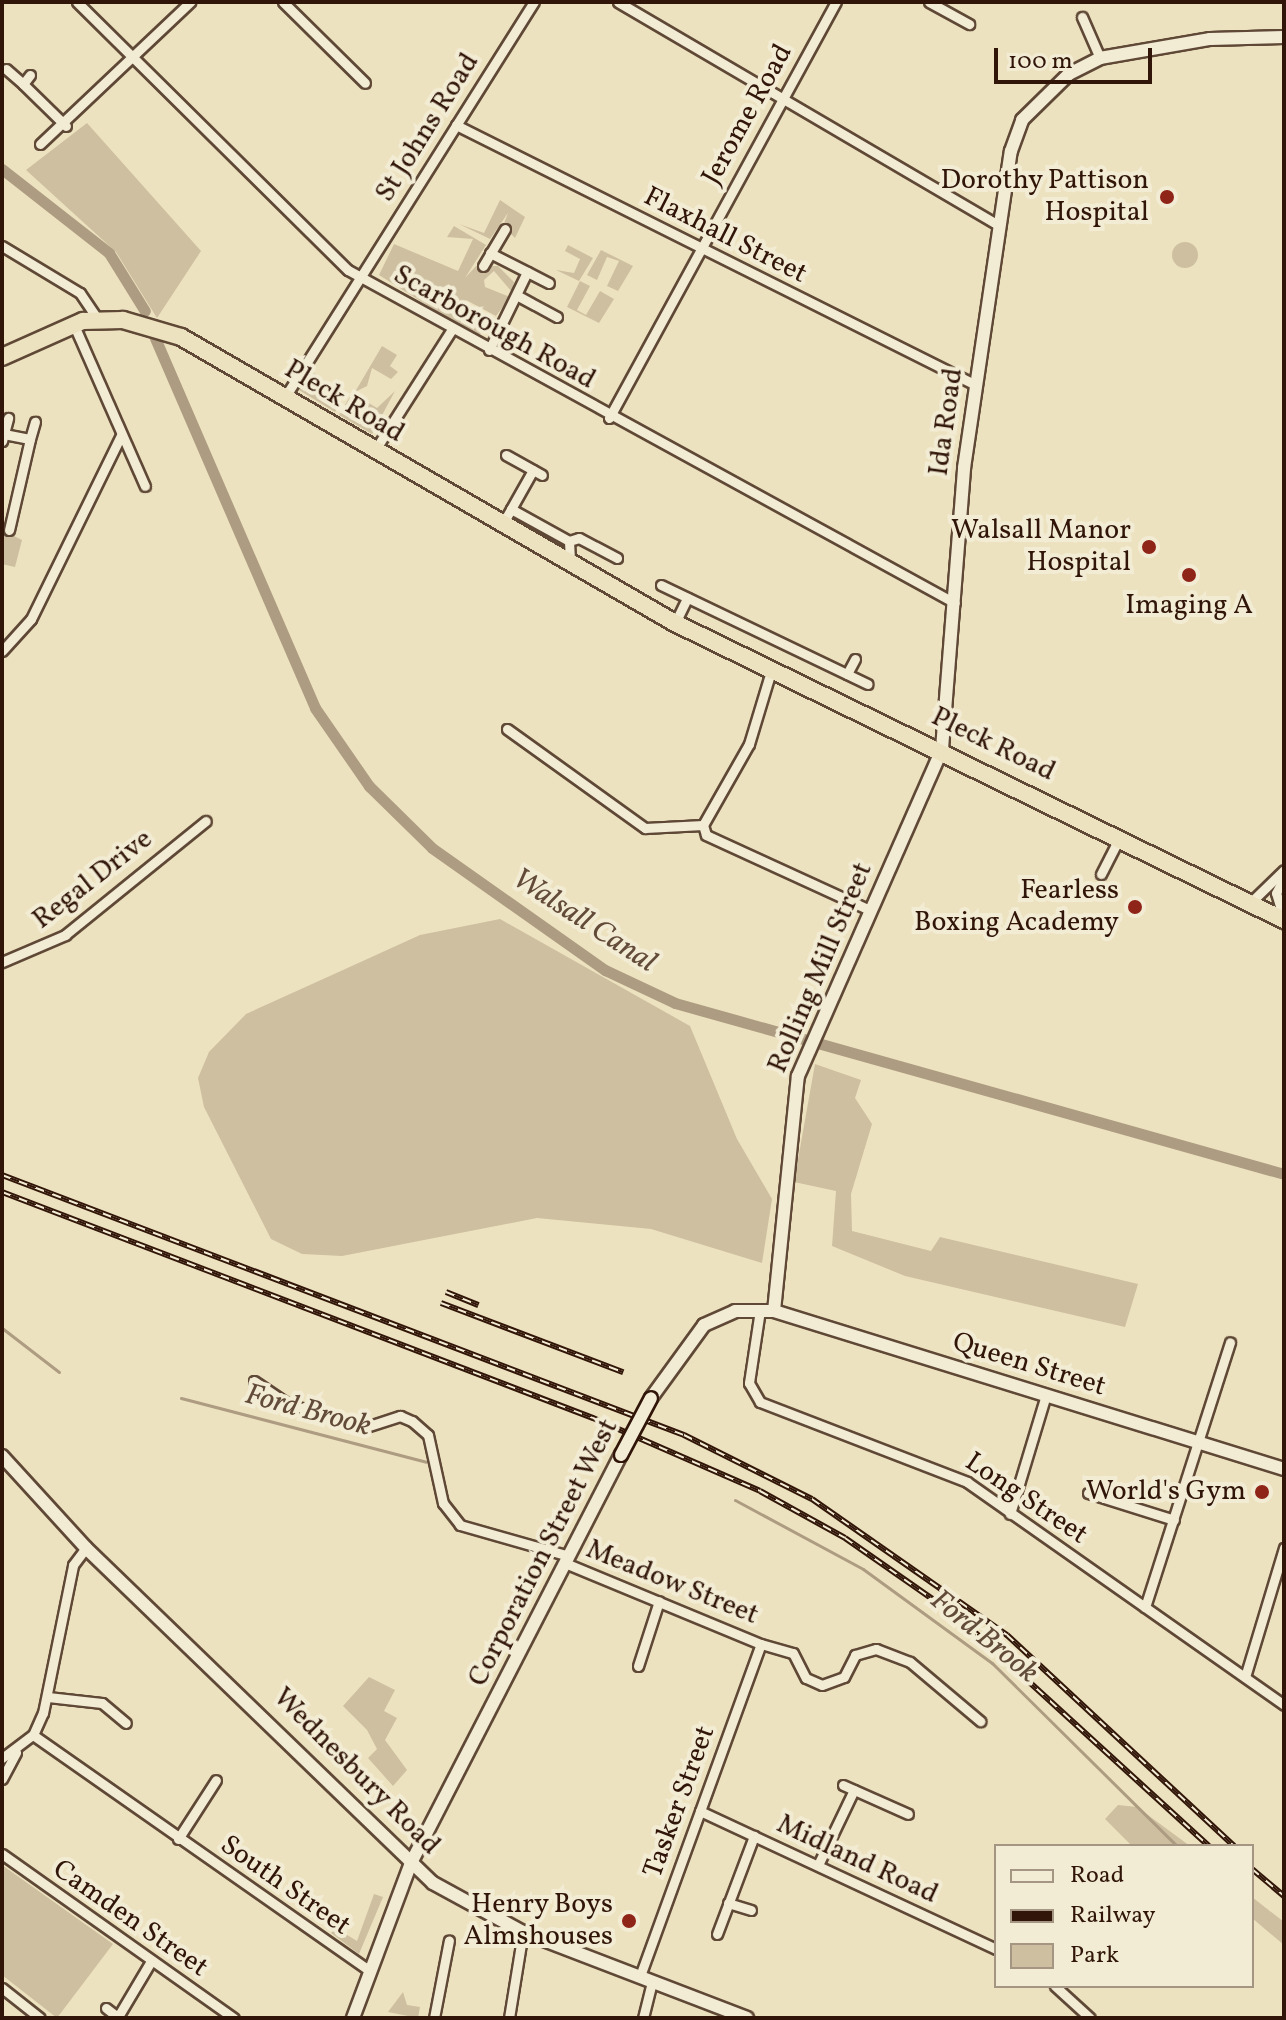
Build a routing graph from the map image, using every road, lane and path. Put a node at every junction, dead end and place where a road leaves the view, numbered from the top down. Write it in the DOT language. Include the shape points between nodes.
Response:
graph roads {
  1 [pos="77,2"];
  2 [pos="190,2"];
  3 [pos="283,2"];
  4 [pos="534,2"];
  5 [pos="618,2"];
  6 [pos="836,2"];
  7 [pos="929,2"];
  8 [pos="1082,17"];
  9 [pos="969,24"];
  10 [pos="1284,37"];
  11 [pos="1100,58"];
  12 [pos="134,59"];
  13 [pos="6,69"];
  14 [pos="30,75"];
  15 [pos="365,83"];
  16 [pos="23,84"];
  17 [pos="782,96"];
  18 [pos="456,125"];
  19 [pos="66,126"];
  20 [pos="40,144"];
  21 [pos="1000,226"];
  22 [pos="505,229"];
  23 [pos="2,246"];
  24 [pos="701,248"];
  25 [pos="490,253"];
  26 [pos="483,266"];
  27 [pos="527,272"];
  28 [pos="361,278"];
  29 [pos="549,283"];
  30 [pos="520,297"];
  31 [pos="557,317"];
  32 [pos="98,320"];
  33 [pos="73,323"];
  34 [pos="452,329"];
  35 [pos="489,350"];
  36 [pos="2,357"];
  37 [pos="976,385"];
  38 [pos="285,397"];
  39 [pos="8,418"];
  40 [pos="609,418"];
  41 [pos="35,422"];
  42 [pos="121,435"];
  43 [pos="3,437"];
  44 [pos="30,439"];
  45 [pos="375,450"];
  46 [pos="506,455"];
  47 [pos="145,486"];
  48 [pos="511,509"];
  49 [pos="502,525"];
  50 [pos="9,530"];
  51 [pos="569,541"];
  52 [pos="617,558"];
  53 [pos="570,562"];
  54 [pos="661,585"];
  55 [pos="687,598"];
  56 [pos="955,603"];
  57 [pos="675,623"];
  58 [pos="2,651"];
  59 [pos="855,659"];
  60 [pos="772,668"];
  61 [pos="847,674"];
  62 [pos="868,684"];
  63 [pos="507,729"];
  64 [pos="942,749"];
  65 [pos="206,821"];
  66 [pos="703,825"];
  67 [pos="1121,836"];
  68 [pos="1284,870"];
  69 [pos="1101,874"];
  70 [pos="1284,878"];
  71 [pos="1250,903"];
  72 [pos="870,910"];
  73 [pos="1284,920"];
  74 [pos="2,962"];
  75 [pos="760,1310"];
  76 [pos="774,1311"];
  77 [pos="1230,1342"];
  78 [pos="254,1381"];
  79 [pos="1046,1395"];
  80 [pos="1198,1442"];
  81 [pos="2,1456"];
  82 [pos="1284,1469"];
  83 [pos="1088,1493"];
  84 [pos="1010,1514"];
  85 [pos="1174,1520"];
  86 [pos="86,1548"];
  87 [pos="1284,1548"];
  88 [pos="567,1560"];
  89 [pos="659,1601"];
  90 [pos="1145,1607"];
  91 [pos="761,1644"];
  92 [pos="638,1666"];
  93 [pos="1245,1677"];
  94 [pos="48,1697"];
  95 [pos="1284,1705"];
  96 [pos="980,1721"];
  97 [pos="126,1723"];
  98 [pos="33,1735"];
  99 [pos="16,1753"];
  100 [pos="2,1758"];
  101 [pos="2,1779"];
  102 [pos="216,1780"];
  103 [pos="843,1785"];
  104 [pos="854,1790"];
  105 [pos="700,1811"];
  106 [pos="908,1814"];
  107 [pos="754,1836"];
  108 [pos="178,1839"];
  109 [pos="2,1854"];
  110 [pos="411,1863"];
  111 [pos="818,1865"];
  112 [pos="728,1903"];
  113 [pos="751,1910"];
  114 [pos="523,1932"];
  115 [pos="717,1934"];
  116 [pos="449,1940"];
  117 [pos="994,1948"];
  118 [pos="434,1956"];
  119 [pos="445,1958"];
  120 [pos="151,1961"];
  121 [pos="367,1969"];
  122 [pos="646,1979"];
  123 [pos="2,1988"];
  124 [pos="1057,1988"];
  125 [pos="106,2008"];
  126 [pos="119,2016"];
  127 [pos="40,2018"];
  128 [pos="234,2018"];
  129 [pos="353,2018"];
  130 [pos="434,2018"];
  131 [pos="509,2018"];
  132 [pos="643,2018"];
  133 [pos="747,2018"];
  134 [pos="1090,2018"];
  1 -- 12 [label="street, Scarborough Road"];
  2 -- 12 [label="street"];
  3 -- 15 [label="street"];
  4 -- 18 [label="street, St Johns Road"];
  5 -- 17 [label="street"];
  6 -- 17 [label="street, Jerome Road"];
  7 -- 9 [label="street"];
  8 -- 11 [label="street"];
  10 -- 11 [label="street" via="1210,39"];
  11 -- 21 [label="street, Ida Road" via="1038,99 1011,151"];
  12 -- 19 [label="street"];
  12 -- 28 [label="street, Scarborough Road"];
  13 -- 16 [label="street"];
  14 -- 16 [label="street"];
  16 -- 19 [label="street"];
  17 -- 21 [label="street"];
  17 -- 24 [label="street, Jerome Road"];
  18 -- 24 [label="street, Flaxhall Street"];
  18 -- 28 [label="street, St Johns Road"];
  19 -- 20 [label="street"];
  21 -- 37 [label="street, Ida Road"];
  22 -- 25 [label="street"];
  23 -- 32 [label="street" via="80,293"];
  24 -- 37 [label="street, Flaxhall Street"];
  24 -- 40 [label="street, Jerome Road"];
  25 -- 26 [label="street"];
  25 -- 27 [label="street"];
  27 -- 29 [label="street"];
  27 -- 30 [label="street"];
  28 -- 34 [label="street, Scarborough Road"];
  28 -- 38 [label="street, St Johns Road"];
  30 -- 31 [label="street"];
  30 -- 35 [label="street"];
  32 -- 33 [label="highway, Pleck Road"];
  32 -- 38 [label="highway, Pleck Road" via="157,328"];
  33 -- 36 [label="highway, Pleck Road"];
  33 -- 42 [label="street"];
  34 -- 35 [label="street, Scarborough Road"];
  34 -- 45 [label="street"];
  35 -- 40 [label="street, Scarborough Road"];
  37 -- 56 [label="street, Ida Road"];
  38 -- 45 [label="highway, Pleck Road"];
  39 -- 43 [label="street"];
  40 -- 56 [label="street, Scarborough Road"];
  41 -- 44 [label="street"];
  42 -- 47 [label="street"];
  42 -- 58 [label="street" via="31,619"];
  43 -- 44 [label="street"];
  44 -- 50 [label="street"];
  45 -- 49 [label="highway, Pleck Road"];
  46 -- 48 [label="street" via="537,472"];
  48 -- 49 [label="street"];
  48 -- 51 [label="street"];
  49 -- 53 [label="highway, Pleck Road"];
  51 -- 52 [label="street" via="579,538"];
  51 -- 53 [label="street"];
  53 -- 57 [label="highway, Pleck Road"];
  54 -- 55 [label="street"];
  55 -- 57 [label="street"];
  55 -- 61 [label="street"];
  56 -- 64 [label="street, Ida Road"];
  57 -- 60 [label="highway, Pleck Road"];
  59 -- 61 [label="street"];
  60 -- 64 [label="highway, Pleck Road"];
  60 -- 66 [label="street" via="749,744"];
  61 -- 62 [label="street"];
  63 -- 66 [label="street" via="645,828"];
  64 -- 67 [label="highway, Pleck Road"];
  64 -- 72 [label="street, Rolling Mill Street"];
  65 -- 74 [label="street, Regal Drive" via="65,935"];
  66 -- 72 [label="street" via="706,835"];
  67 -- 69 [label="street"];
  67 -- 71 [label="highway, Pleck Road"];
  68 -- 71 [label="street"];
  70 -- 73 [label="street" via="1276,893"];
  71 -- 73 [label="highway, Pleck Road"];
  72 -- 76 [label="street, Rolling Mill Street" via="802,1064 787,1129"];
  75 -- 76 [label="street, Queen Street"];
  75 -- 84 [label="street, Long Street" via="750,1368 753,1394 775,1411 936,1466"];
  75 -- 88 [label="street, Corporation Street West, bridge" via="727,1313 704,1325 651,1398"];
  76 -- 79 [label="street, Queen Street"];
  77 -- 80 [label="street"];
  78 -- 88 [label="street, Meadow Street" via="288,1404 366,1427 400,1416 412,1421 428,1435 443,1503 460,1525"];
  79 -- 80 [label="street, Queen Street"];
  79 -- 84 [label="street"];
  80 -- 82 [label="street, Queen Street"];
  80 -- 85 [label="street"];
  81 -- 86 [label="street, Wednesbury Road"];
  83 -- 85 [label="street"];
  84 -- 90 [label="street, Long Street"];
  85 -- 90 [label="street"];
  86 -- 94 [label="street" via="73,1565"];
  86 -- 110 [label="street, Wednesbury Road" via="288,1735"];
  87 -- 93 [label="street"];
  88 -- 89 [label="street, Meadow Street"];
  88 -- 110 [label="street, Corporation Street West"];
  89 -- 91 [label="street, Meadow Street"];
  89 -- 92 [label="street"];
  90 -- 93 [label="street, Long Street"];
  91 -- 96 [label="street, Meadow Street" via="793,1653 806,1678 822,1685 844,1677 855,1655 876,1649 910,1662"];
  91 -- 105 [label="street, Tasker Street"];
  93 -- 95 [label="street, Long Street"];
  94 -- 97 [label="street" via="102,1703"];
  94 -- 98 [label="street"];
  98 -- 99 [label="street"];
  98 -- 108 [label="street, South Street"];
  99 -- 100 [label="street"];
  99 -- 101 [label="street"];
  102 -- 108 [label="street, South Street"];
  103 -- 104 [label="street"];
  104 -- 106 [label="street"];
  104 -- 111 [label="street"];
  105 -- 107 [label="street, Midland Road"];
  105 -- 122 [label="street, Tasker Street"];
  107 -- 111 [label="street, Midland Road"];
  107 -- 112 [label="street"];
  108 -- 121 [label="street, South Street"];
  109 -- 120 [label="street, Camden Street"];
  110 -- 114 [label="street, Wednesbury Road" via="456,1899"];
  110 -- 121 [label="street, Corporation Street West"];
  111 -- 117 [label="street, Midland Road"];
  112 -- 113 [label="street"];
  112 -- 115 [label="street"];
  114 -- 122 [label="street, Wednesbury Road"];
  114 -- 131 [label="street"];
  116 -- 119 [label="street"];
  118 -- 119 [label="street"];
  119 -- 130 [label="street"];
  120 -- 126 [label="street"];
  120 -- 128 [label="street, Camden Street"];
  121 -- 129 [label="street, Corporation Street West"];
  122 -- 132 [label="street, Tasker Street"];
  122 -- 133 [label="street, Wednesbury Road"];
  123 -- 127 [label="street"];
  124 -- 134 [label="street"];
  125 -- 126 [label="street"];
}
